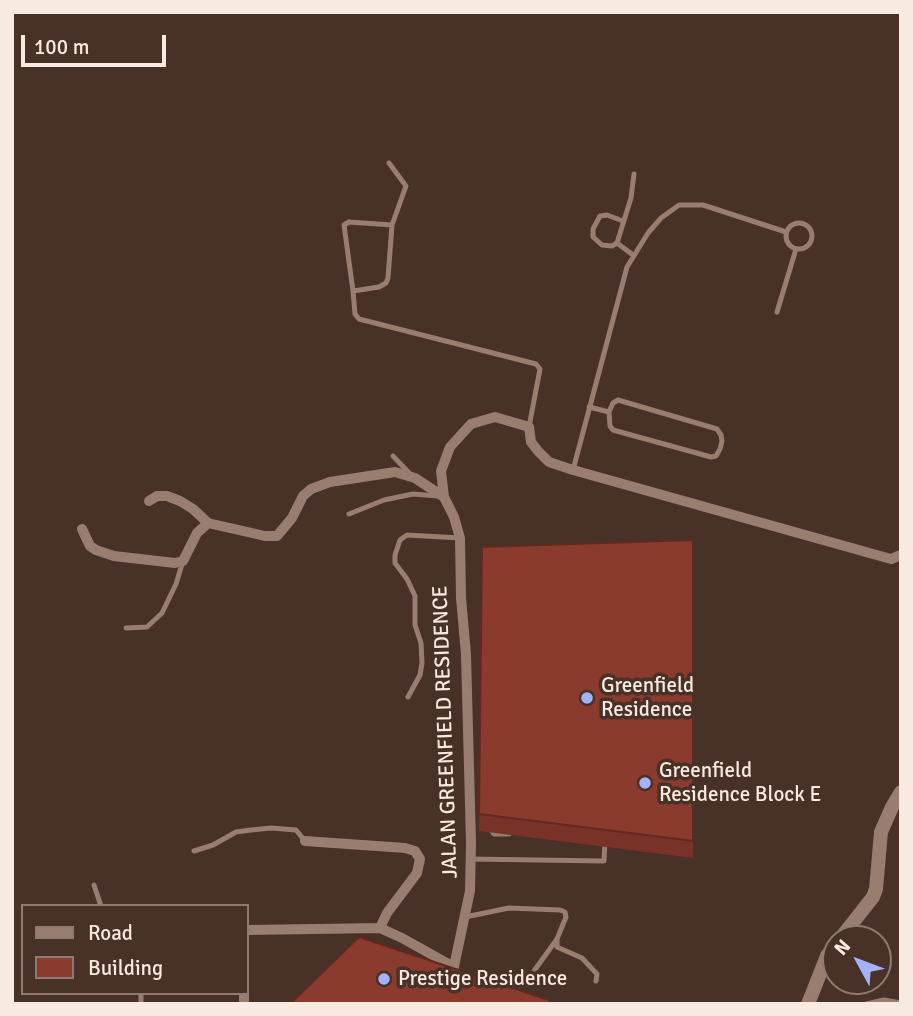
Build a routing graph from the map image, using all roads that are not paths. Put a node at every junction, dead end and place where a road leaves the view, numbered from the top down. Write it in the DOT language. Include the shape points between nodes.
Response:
graph roads {
  1 [pos="389,163"];
  2 [pos="634,174"];
  3 [pos="623,221"];
  4 [pos="392,225"];
  5 [pos="786,232"];
  6 [pos="617,243"];
  7 [pos="796,249"];
  8 [pos="633,255"];
  9 [pos="354,291"];
  10 [pos="777,312"];
  11 [pos="589,407"];
  12 [pos="609,412"];
  13 [pos="529,426"];
  14 [pos="393,456"];
  15 [pos="573,470"];
  16 [pos="415,478"];
  17 [pos="444,497"];
  18 [pos="149,501"];
  19 [pos="349,514"];
  20 [pos="208,523"];
  21 [pos="82,529"];
  22 [pos="460,538"];
  23 [pos="901,555"];
  24 [pos="183,561"];
  25 [pos="127,628"];
  26 [pos="408,697"];
  27 [pos="901,792"];
  28 [pos="491,816"];
  29 [pos="522,835"];
  30 [pos="605,838"];
  31 [pos="305,842"];
  32 [pos="194,851"];
  33 [pos="470,859"];
  34 [pos="94,885"];
  35 [pos="100,904"];
  36 [pos="465,917"];
  37 [pos="851,925"];
  38 [pos="380,928"];
  39 [pos="248,930"];
  40 [pos="557,939"];
  41 [pos="454,967"];
  42 [pos="822,969"];
  43 [pos="534,971"];
  44 [pos="596,981"];
  45 [pos="901,1003"];
  46 [pos="446,1004"];
  47 [pos="808,1004"];
  48 [pos="866,1004"];
  1 -- 4 [label="lane" via="406,186"];
  2 -- 3 [label="lane"];
  3 -- 6 [label="lane"];
  3 -- 6 [label="lane" via="600,216 593,229 602,245"];
  4 -- 9 [label="lane" via="386,283"];
  4 -- 9 [label="lane" via="344,225"];
  5 -- 7 [label="lane" via="786,240"];
  5 -- 7 [label="lane" via="797,223 810,229 810,244"];
  5 -- 8 [label="lane" via="703,205 679,205 661,218"];
  6 -- 8 [label="lane"];
  7 -- 10 [label="lane"];
  8 -- 11 [label="lane"];
  9 -- 13 [label="lane" via="359,319 539,366"];
  11 -- 12 [label="lane"];
  11 -- 15 [label="lane"];
  12 -- 12 [label="lane" via="612,430 711,457 720,449 717,429 618,400"];
  13 -- 15 [label="street" via="538,452"];
  13 -- 17 [label="street" via="495,416 471,424 450,447 441,471"];
  14 -- 16 [label="lane"];
  15 -- 23 [label="street" via="891,559"];
  16 -- 17 [label="street"];
  16 -- 20 [label="street" via="395,472 311,489 276,536"];
  17 -- 19 [label="lane" via="413,494"];
  17 -- 22 [label="street, JALAN GREENFIELD RESIDENCE"];
  18 -- 20 [label="street" via="167,496"];
  20 -- 24 [label="street" via="197,533"];
  21 -- 24 [label="street" via="90,546 114,556"];
  22 -- 26 [label="lane" via="407,535 395,555 395,563 415,596 415,625 421,643 420,675"];
  22 -- 33 [label="street, JALAN GREENFIELD RESIDENCE"];
  24 -- 25 [label="lane" via="162,614 147,627"];
  27 -- 37 [label="main road" via="881,832 873,897"];
  28 -- 29 [label="lane" via="494,834"];
  30 -- 33 [label="lane" via="604,862"];
  31 -- 32 [label="lane" via="296,830 271,828 236,832"];
  31 -- 38 [label="street" via="415,851 420,859 417,873"];
  33 -- 36 [label="street, JALAN GREENFIELD RESIDENCE"];
  34 -- 35 [label="lane"];
  36 -- 40 [label="lane" via="509,908 559,910 566,917"];
  36 -- 41 [label="street, JALAN GREENFIELD RESIDENCE"];
  38 -- 39 [label="street"];
  38 -- 41 [label="street"];
  40 -- 43 [label="lane"];
  40 -- 44 [label="lane" via="557,947 592,967"];
  41 -- 46 [label="street, JALAN GREENFIELD RESIDENCE"];
  42 -- 47 [label="main road"];
  45 -- 48 [label="lane"];
}
